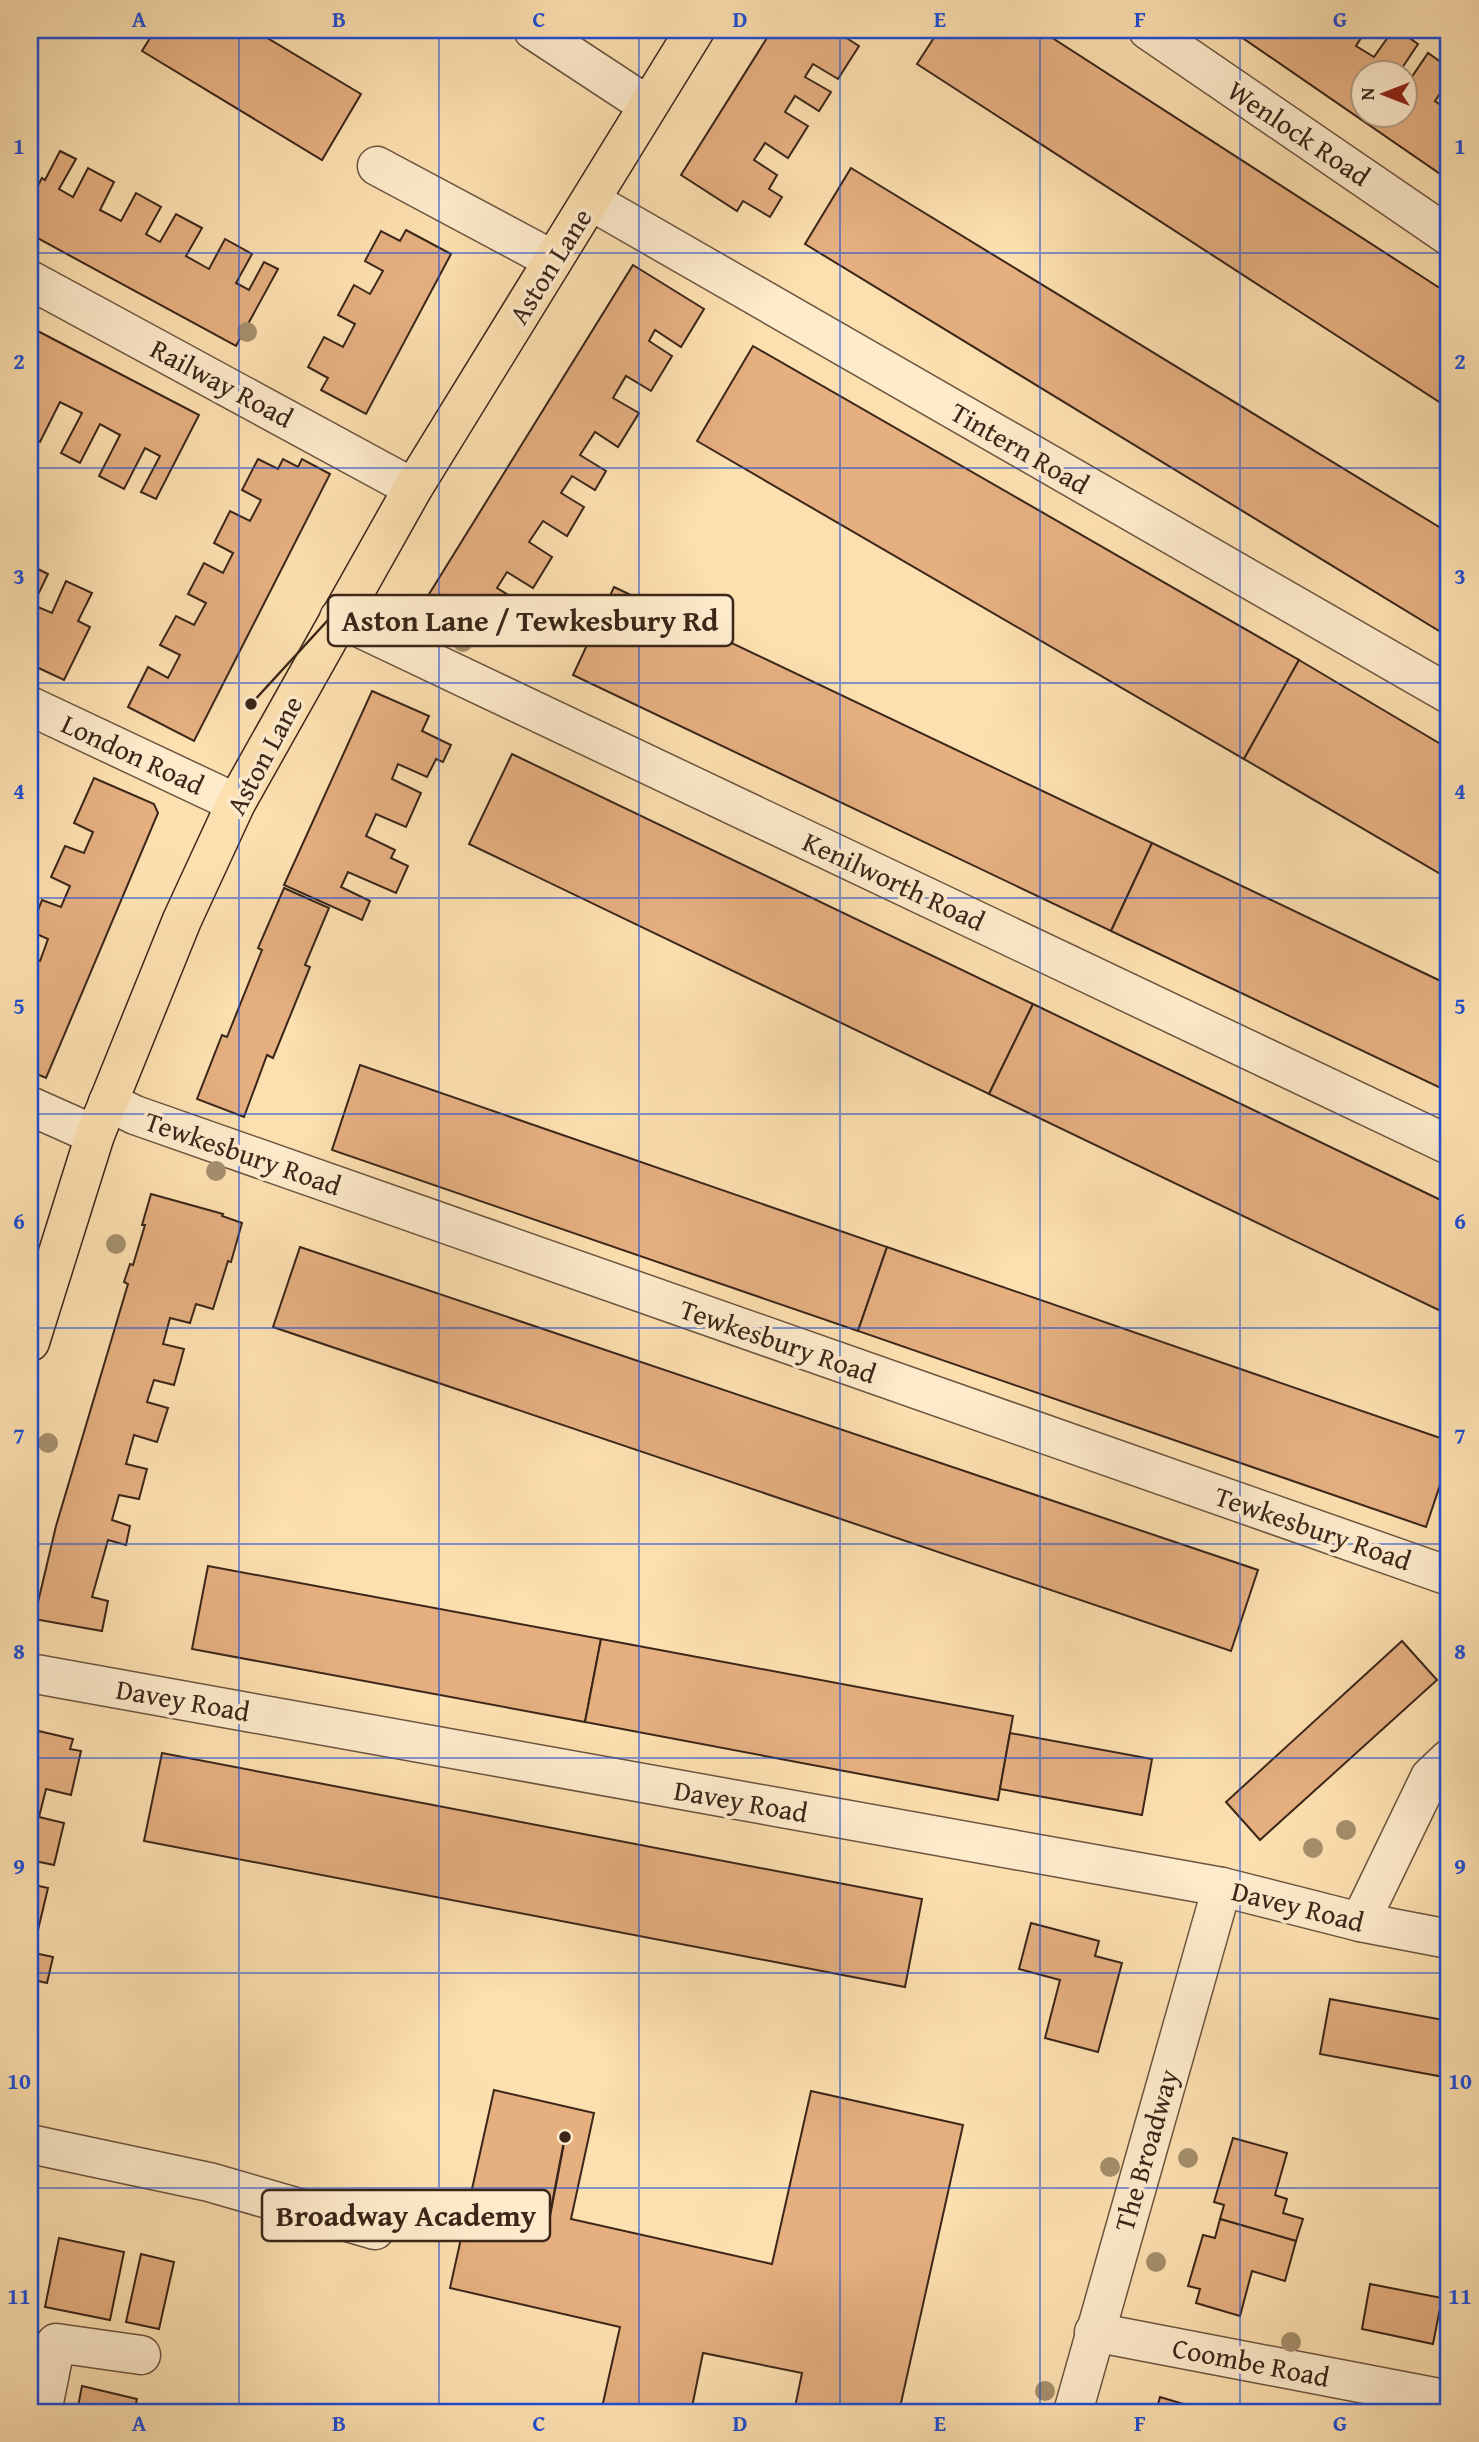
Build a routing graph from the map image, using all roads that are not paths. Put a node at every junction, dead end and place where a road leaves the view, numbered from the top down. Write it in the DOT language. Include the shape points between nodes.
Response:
graph roads {
  1 [pos="533,30"];
  2 [pos="695,30"];
  3 [pos="1149,30"];
  4 [pos="647,105"];
  5 [pos="377,166"];
  6 [pos="591,201"];
  7 [pos="1449,236"];
  8 [pos="553,260"];
  9 [pos="30,280"];
  10 [pos="413,488"];
  11 [pos="339,618"];
  12 [pos="1449,694"];
  13 [pos="30,706"];
  14 [pos="236,803"];
  15 [pos="30,1106"];
  16 [pos="101,1119"];
  17 [pos="1449,1145"];
  18 [pos="30,1342"];
  19 [pos="1449,1576"];
  20 [pos="30,1673"];
  21 [pos="1449,1759"];
  22 [pos="1222,1887"];
  23 [pos="1360,1922"];
  24 [pos="1449,1939"];
  25 [pos="30,2144"];
  26 [pos="375,2230"];
  27 [pos="1094,2332"];
  28 [pos="141,2355"];
  29 [pos="1449,2399"];
  30 [pos="42,2412"];
  31 [pos="1073,2412"];
  1 -- 4 [label="street"];
  2 -- 4 [label="main road, Aston Lane"];
  3 -- 7 [label="street, Wenlock Road"];
  4 -- 6 [label="main road, Aston Lane"];
  5 -- 8 [label="street"];
  6 -- 8 [label="main road, Aston Lane"];
  6 -- 12 [label="street, Tintern Road"];
  8 -- 10 [label="main road, Aston Lane"];
  9 -- 10 [label="street, Railway Road"];
  10 -- 11 [label="main road, Aston Lane"];
  11 -- 14 [label="main road, Aston Lane"];
  11 -- 17 [label="street, Kenilworth Road"];
  13 -- 14 [label="street, London Road"];
  14 -- 16 [label="main road, Aston Lane" via="182,920"];
  15 -- 16 [label="street, Tewkesbury Road"];
  16 -- 18 [label="main road, Aston Lane"];
  16 -- 19 [label="street, Tewkesbury Road" via="135,1115"];
  20 -- 22 [label="street, Davey Road"];
  21 -- 23 [label="street" via="1430,1777"];
  22 -- 23 [label="street, Davey Road"];
  22 -- 27 [label="street, The Broadway"];
  23 -- 24 [label="street, Davey Road"];
  25 -- 26 [label="street" via="209,2182"];
  27 -- 29 [label="street, Coombe Road"];
  27 -- 31 [label="street, The Broadway"];
  28 -- 30 [label="street" via="56,2343"];
}
